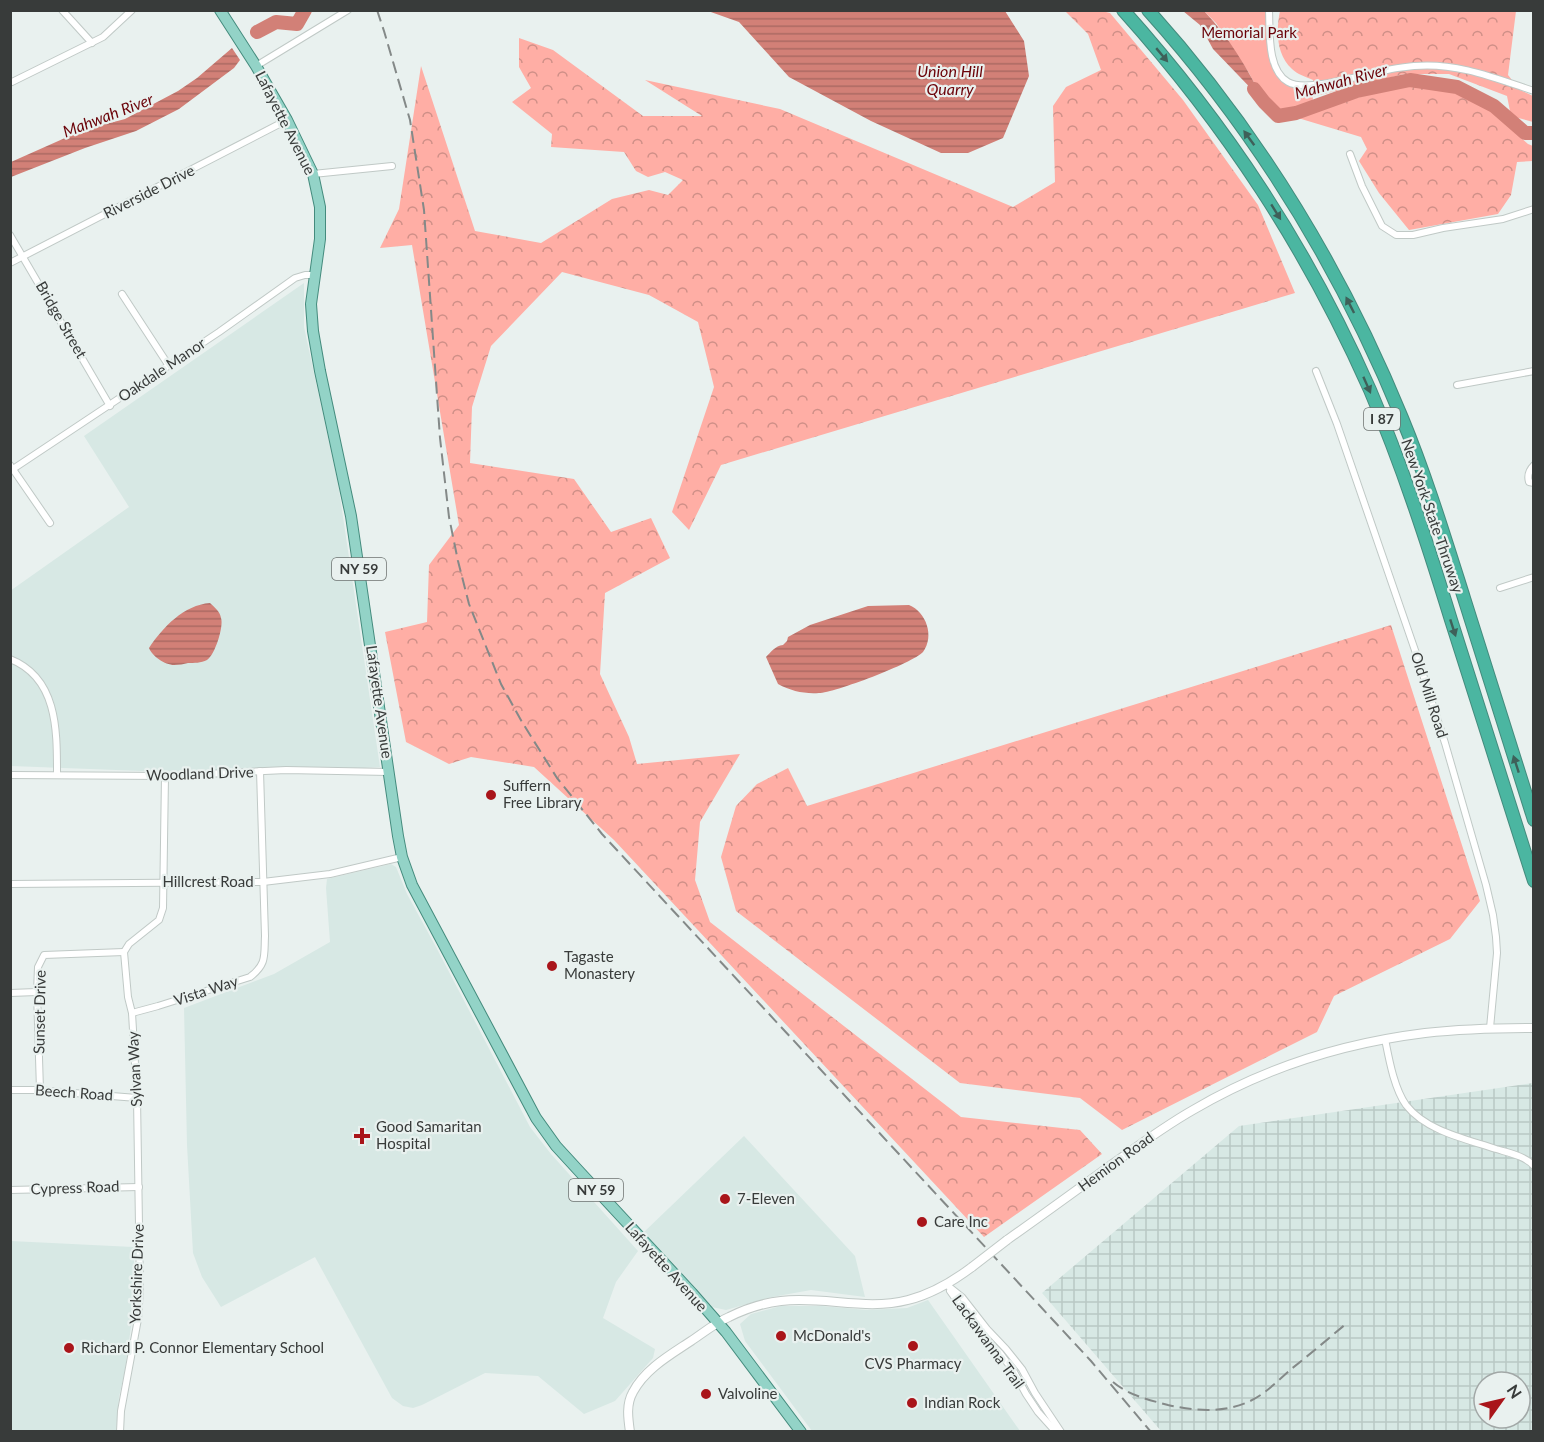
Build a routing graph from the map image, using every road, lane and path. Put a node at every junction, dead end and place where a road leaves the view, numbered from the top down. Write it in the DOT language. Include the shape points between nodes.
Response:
graph roads {
  1 [pos="62,10"];
  2 [pos="132,10"];
  3 [pos="220,10"];
  4 [pos="348,10"];
  5 [pos="1123,10"];
  6 [pos="1148,10"];
  7 [pos="1269,10"];
  8 [pos="92,43"];
  9 [pos="256,66"];
  10 [pos="12,82"];
  11 [pos="1533,91"];
  12 [pos="287,120"];
  13 [pos="1350,154"];
  14 [pos="392,166"];
  15 [pos="313,174"];
  16 [pos="1533,209"];
  17 [pos="10,235"];
  18 [pos="24,256"];
  19 [pos="10,263"];
  20 [pos="315,275"];
  21 [pos="122,294"];
  22 [pos="169,366"];
  23 [pos="1316,371"];
  24 [pos="1533,371"];
  25 [pos="1457,385"];
  26 [pos="110,406"];
  27 [pos="1533,465"];
  28 [pos="11,468"];
  29 [pos="1533,483"];
  30 [pos="50,523"];
  31 [pos="1533,577"];
  32 [pos="1500,588"];
  33 [pos="10,659"];
  34 [pos="260,771"];
  35 [pos="389,772"];
  36 [pos="10,775"];
  37 [pos="57,775"];
  38 [pos="165,776"];
  39 [pos="1533,820"];
  40 [pos="402,857"];
  41 [pos="1533,881"];
  42 [pos="163,882"];
  43 [pos="263,882"];
  44 [pos="10,884"];
  45 [pos="124,952"];
  46 [pos="37,992"];
  47 [pos="10,993"];
  48 [pos="132,1012"];
  49 [pos="1490,1028"];
  50 [pos="1533,1028"];
  51 [pos="1385,1039"];
  52 [pos="10,1090"];
  53 [pos="40,1090"];
  54 [pos="137,1098"];
  55 [pos="1533,1166"];
  56 [pos="139,1186"];
  57 [pos="10,1190"];
  58 [pos="947,1285"];
  59 [pos="717,1323"];
  60 [pos="120,1431"];
  61 [pos="630,1431"];
  62 [pos="801,1431"];
  63 [pos="1058,1431"];
  1 -- 8 [label="street"];
  2 -- 8 [label="street"];
  3 -- 9 [label="main road, Lafayette Avenue / NY 59"];
  4 -- 9 [label="street"];
  5 -- 41 [label="highway, New York State Thruway / I 87, one-way" via="1191,90 1259,185 1300,251 1353,355 1412,499"];
  39 -- 6 [label="highway, New York State Thruway / I 87, one-way" via="1430,493 1371,347 1316,242 1275,175"];
  7 -- 11 [label="street" via="1272,61 1278,74 1299,86 1387,70 1438,66 1470,71"];
  8 -- 10 [label="street"];
  9 -- 12 [label="main road, Lafayette Avenue / NY 59"];
  12 -- 15 [label="main road, Lafayette Avenue / NY 59"];
  12 -- 18 [label="street, Riverside Drive"];
  13 -- 16 [label="street" via="1382,226 1396,235 1503,219"];
  14 -- 15 [label="street"];
  15 -- 20 [label="main road, Lafayette Avenue / NY 59" via="320,207"];
  17 -- 18 [label="street, Bridge Street"];
  18 -- 19 [label="street, Riverside Drive"];
  18 -- 26 [label="street, Bridge Street"];
  20 -- 22 [label="street, Oakdale Manor" via="295,278"];
  20 -- 35 [label="main road, Lafayette Avenue / NY 59" via="313,331 351,516"];
  21 -- 22 [label="street"];
  22 -- 26 [label="street, Oakdale Manor"];
  23 -- 49 [label="street, Old Mill Road" via="1422,670 1486,885 1497,953"];
  24 -- 25 [label="street"];
  26 -- 28 [label="street, Oakdale Manor"];
  27 -- 29 [label="street" via="1527,477"];
  28 -- 30 [label="street"];
  31 -- 32 [label="street"];
  33 -- 37 [label="street" via="33,672 44,687 56,728"];
  34 -- 35 [label="street, Woodland Drive"];
  34 -- 38 [label="street, Woodland Drive"];
  34 -- 43 [label="street, Vista Way"];
  35 -- 40 [label="main road, Lafayette Avenue / NY 59"];
  36 -- 37 [label="street, Woodland Drive"];
  37 -- 38 [label="street, Woodland Drive"];
  38 -- 42 [label="street"];
  40 -- 43 [label="street, Hillcrest Road" via="330,874"];
  40 -- 59 [label="main road, Lafayette Avenue / NY 59" via="424,910 536,1118 561,1152"];
  42 -- 43 [label="street, Hillcrest Road"];
  42 -- 44 [label="street, Hillcrest Road"];
  42 -- 45 [label="street" via="159,920"];
  43 -- 48 [label="street, Vista Way" via="261,969 250,977"];
  45 -- 46 [label="street, Sunset Drive" via="44,955 38,967"];
  45 -- 48 [label="street, Sylvan Way"];
  46 -- 47 [label="street"];
  46 -- 53 [label="street, Sunset Drive"];
  48 -- 54 [label="street, Sylvan Way"];
  49 -- 50 [label="street, Hemion Road"];
  49 -- 51 [label="street, Hemion Road"];
  51 -- 55 [label="street" via="1405,1104 1419,1118 1433,1127 1516,1155"];
  51 -- 58 [label="street, Hemion Road, bridge" via="1269,1072 1195,1108"];
  52 -- 53 [label="street, Beech Road"];
  53 -- 54 [label="street, Beech Road"];
  54 -- 56 [label="street, Sylvan Way"];
  56 -- 57 [label="street, Cypress Road"];
  56 -- 60 [label="street, Yorkshire Drive" via="138,1319"];
  58 -- 59 [label="street, Hemion Road" via="929,1294 889,1303 780,1301"];
  58 -- 63 [label="street, Lackawanna Trail" via="980,1333 1014,1372 1038,1412"];
  59 -- 61 [label="street, Hemion Road" via="642,1379 629,1405"];
  59 -- 62 [label="main road, NY 59"];
}
